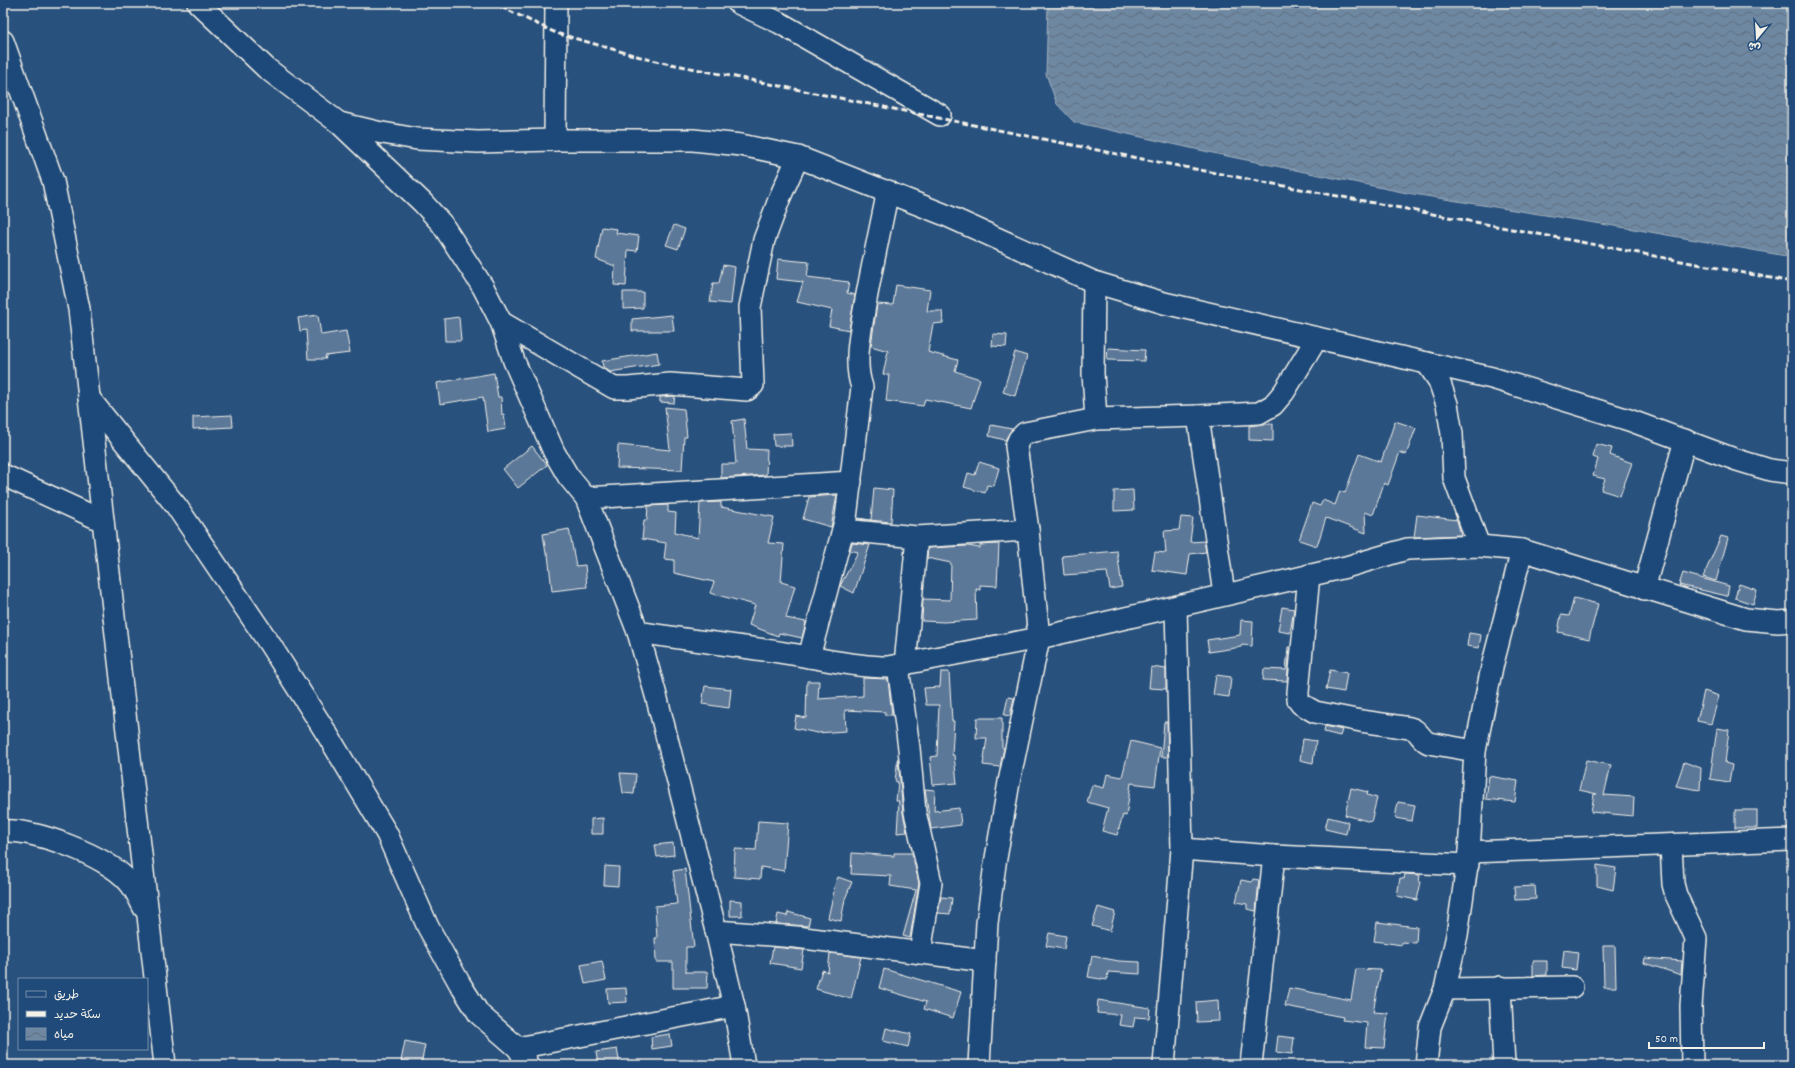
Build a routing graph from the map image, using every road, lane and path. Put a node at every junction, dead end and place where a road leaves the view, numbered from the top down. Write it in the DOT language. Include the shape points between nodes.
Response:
graph roads {
  1 [pos="198,3"];
  2 [pos="556,3"];
  3 [pos="738,3"];
  4 [pos="778,13"];
  5 [pos="3,41"];
  6 [pos="940,115"];
  7 [pos="339,123"];
  8 [pos="555,140"];
  9 [pos="798,157"];
  10 [pos="888,191"];
  11 [pos="1094,282"];
  12 [pos="501,322"];
  13 [pos="1317,338"];
  14 [pos="1427,363"];
  15 [pos="89,398"];
  16 [pos="1198,416"];
  17 [pos="1096,419"];
  18 [pos="1685,440"];
  19 [pos="1792,473"];
  20 [pos="3,475"];
  21 [pos="851,482"];
  22 [pos="586,498"];
  23 [pos="103,520"];
  24 [pos="843,530"];
  25 [pos="1028,530"];
  26 [pos="917,537"];
  27 [pos="1479,546"];
  28 [pos="1522,550"];
  29 [pos="1309,575"];
  30 [pos="1644,589"];
  31 [pos="1224,594"];
  32 [pos="1176,607"];
  33 [pos="1792,621"];
  34 [pos="638,632"];
  35 [pos="1039,638"];
  36 [pos="809,657"];
  37 [pos="901,665"];
  38 [pos="1475,751"];
  39 [pos="3,831"];
  40 [pos="1792,840"];
  41 [pos="1671,845"];
  42 [pos="1182,849"];
  43 [pos="1274,856"];
  44 [pos="1468,858"];
  45 [pos="148,915"];
  46 [pos="716,930"];
  47 [pos="920,953"];
  48 [pos="985,961"];
  49 [pos="1572,986"];
  50 [pos="1500,987"];
  51 [pos="1445,989"];
  52 [pos="734,1006"];
  53 [pos="526,1060"];
  54 [pos="165,1065"];
  55 [pos="744,1065"];
  56 [pos="979,1065"];
  57 [pos="1164,1065"];
  58 [pos="1251,1065"];
  59 [pos="1426,1065"];
  60 [pos="1504,1065"];
  61 [pos="1692,1065"];
  1 -- 7 [label="street" via="266,68"];
  2 -- 8 [label="street"];
  3 -- 4 [label="street"];
  4 -- 6 [label="street"];
  5 -- 15 [label="street" via="53,181 79,309"];
  7 -- 8 [label="street" via="417,138 478,142"];
  7 -- 12 [label="street" via="442,224 483,287"];
  8 -- 9 [label="street" via="693,140 741,145"];
  9 -- 10 [label="street"];
  9 -- 12 [label="street" via="764,240 750,307 753,385 747,390 670,384 614,388"];
  10 -- 11 [label="street"];
  10 -- 21 [label="street" via="861,330 858,378 862,387"];
  11 -- 13 [label="street" via="1164,303"];
  11 -- 17 [label="street" via="1093,373"];
  12 -- 22 [label="street" via="514,361 554,452 568,476"];
  13 -- 14 [label="street"];
  13 -- 16 [label="street" via="1284,392 1273,405 1259,413"];
  14 -- 18 [label="street" via="1560,397"];
  14 -- 27 [label="street" via="1439,381 1447,404 1452,434 1454,478"];
  15 -- 23 [label="street"];
  15 -- 53 [label="street" via="177,507 269,643 328,734 387,834 428,926 460,984 479,1014"];
  16 -- 17 [label="street"];
  16 -- 31 [label="street"];
  17 -- 25 [label="street" via="1025,433 1019,439 1016,446"];
  18 -- 19 [label="street" via="1737,460 1770,470"];
  18 -- 30 [label="street"];
  20 -- 23 [label="street"];
  21 -- 22 [label="street"];
  21 -- 24 [label="street"];
  22 -- 34 [label="street"];
  23 -- 45 [label="street"];
  24 -- 26 [label="street"];
  24 -- 36 [label="street"];
  25 -- 26 [label="street"];
  25 -- 35 [label="street"];
  26 -- 37 [label="street"];
  27 -- 28 [label="street"];
  27 -- 29 [label="street" via="1407,549"];
  28 -- 30 [label="street"];
  28 -- 38 [label="street" via="1492,667"];
  29 -- 31 [label="street"];
  29 -- 38 [label="street" via="1298,692 1301,704 1315,712 1415,729 1424,741 1429,743"];
  30 -- 33 [label="street" via="1746,619"];
  31 -- 32 [label="street"];
  32 -- 35 [label="street"];
  32 -- 42 [label="street"];
  34 -- 36 [label="street"];
  34 -- 46 [label="street"];
  35 -- 37 [label="street"];
  35 -- 48 [label="street" via="1009,782 992,886"];
  36 -- 37 [label="street" via="869,667"];
  37 -- 47 [label="street" via="915,812 931,883"];
  38 -- 44 [label="street"];
  39 -- 45 [label="street" via="42,837 107,864 128,881"];
  40 -- 41 [label="street"];
  41 -- 44 [label="street"];
  41 -- 61 [label="street" via="1674,890 1696,938"];
  42 -- 43 [label="street"];
  42 -- 57 [label="street"];
  43 -- 44 [label="street"];
  43 -- 58 [label="street"];
  44 -- 51 [label="street" via="1457,935"];
  45 -- 54 [label="street"];
  46 -- 47 [label="street"];
  46 -- 52 [label="street"];
  47 -- 48 [label="street"];
  48 -- 56 [label="street"];
  49 -- 50 [label="street"];
  50 -- 51 [label="street"];
  50 -- 60 [label="street"];
  51 -- 59 [label="street" via="1430,1027"];
  52 -- 53 [label="street"];
  52 -- 55 [label="street"];
}
